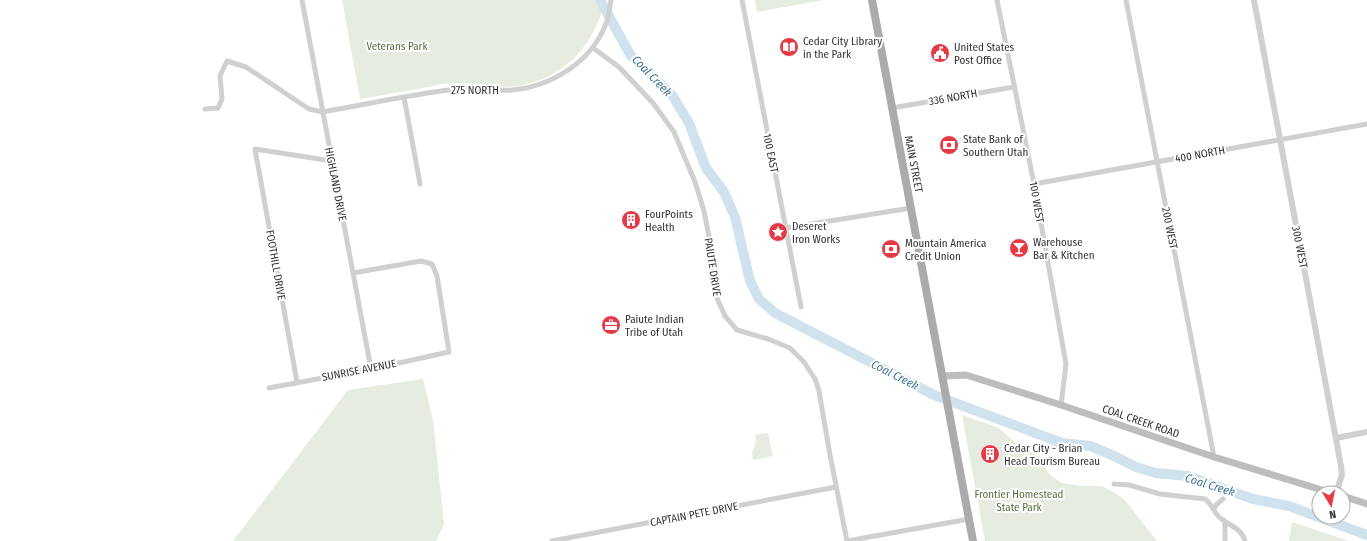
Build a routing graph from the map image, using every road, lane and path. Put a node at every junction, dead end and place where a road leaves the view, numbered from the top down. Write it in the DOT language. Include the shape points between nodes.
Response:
graph roads {
  1 [pos="302,0"];
  2 [pos="612,0"];
  3 [pos="742,0"];
  4 [pos="872,0"];
  5 [pos="997,0"];
  6 [pos="1126,0"];
  7 [pos="1254,0"];
  8 [pos="593,48"];
  9 [pos="1014,87"];
  10 [pos="404,97"];
  11 [pos="892,108"];
  12 [pos="205,109"];
  13 [pos="323,112"];
  14 [pos="1367,124"];
  15 [pos="1280,140"];
  16 [pos="332,161"];
  17 [pos="1158,162"];
  18 [pos="420,184"];
  19 [pos="1034,184"];
  20 [pos="911,208"];
  21 [pos="786,228"];
  22 [pos="353,273"];
  23 [pos="800,307"];
  24 [pos="371,369"];
  25 [pos="942,376"];
  26 [pos="297,382"];
  27 [pos="269,388"];
  28 [pos="1062,405"];
  29 [pos="1367,432"];
  30 [pos="1336,438"];
  31 [pos="1214,457"];
  32 [pos="1114,484"];
  33 [pos="1339,485"];
  34 [pos="1311,487"];
  35 [pos="836,488"];
  36 [pos="1212,495"];
  37 [pos="1223,499"];
  38 [pos="1351,499"];
  39 [pos="1211,503"];
  40 [pos="1367,504"];
  41 [pos="1214,509"];
  42 [pos="969,519"];
  43 [pos="1224,520"];
  44 [pos="552,541"];
  45 [pos="847,541"];
  46 [pos="973,541"];
  47 [pos="1225,541"];
  48 [pos="1245,541"];
  1 -- 13 [label="street, HIGHLAND DRIVE"];
  2 -- 8 [label="street, 275 NORTH" via="607,21"];
  3 -- 21 [label="street, 100 EAST"];
  4 -- 11 [label="main road, MAIN STREET"];
  5 -- 9 [label="street, 100 WEST"];
  6 -- 17 [label="street, 200 WEST"];
  7 -- 15 [label="street, 300 WEST"];
  8 -- 10 [label="street, 275 NORTH" via="574,67 534,87 510,90 463,88"];
  8 -- 35 [label="street, PAIUTE DRIVE" via="619,68 653,103 674,132 704,210 716,296 725,316 737,330 790,348 804,362 814,379 819,391"];
  9 -- 11 [label="street, 336 NORTH"];
  9 -- 19 [label="street, 100 WEST"];
  10 -- 13 [label="street, 275 NORTH"];
  10 -- 18 [label="street"];
  11 -- 20 [label="main road, MAIN STREET"];
  12 -- 13 [label="street" via="218,108 222,99 220,76 227,62 246,67 309,110"];
  13 -- 16 [label="street, HIGHLAND DRIVE"];
  14 -- 15 [label="street, 400 NORTH"];
  15 -- 17 [label="street, 400 NORTH"];
  15 -- 30 [label="street, 300 WEST"];
  16 -- 22 [label="street, HIGHLAND DRIVE"];
  16 -- 26 [label="street, FOOTHILL DRIVE" via="255,149"];
  17 -- 19 [label="street, 400 NORTH"];
  17 -- 31 [label="street, 200 WEST"];
  19 -- 28 [label="street, 100 WEST" via="1066,364"];
  20 -- 21 [label="street"];
  20 -- 25 [label="main road, MAIN STREET"];
  21 -- 23 [label="street, 100 EAST"];
  22 -- 24 [label="street, HIGHLAND DRIVE"];
  22 -- 24 [label="street, SUNRISE AVENUE" via="420,262 432,264 437,276 449,352"];
  24 -- 26 [label="street, SUNRISE AVENUE"];
  25 -- 28 [label="main road, COAL CREEK ROAD" via="966,375"];
  25 -- 42 [label="main road, MAIN STREET"];
  26 -- 27 [label="street, SUNRISE AVENUE"];
  28 -- 31 [label="main road, COAL CREEK ROAD"];
  29 -- 30 [label="street"];
  30 -- 33 [label="street, 300 WEST" via="1342,470"];
  31 -- 34 [label="main road, COAL CREEK ROAD"];
  32 -- 39 [label="street" via="1129,485 1160,494 1206,499"];
  35 -- 44 [label="street, CAPTAIN PETE DRIVE"];
  35 -- 45 [label="street, PAIUTE DRIVE"];
  36 -- 39 [label="street"];
  37 -- 41 [label="street"];
  38 -- 40 [label="main road"];
  39 -- 41 [label="street"];
  41 -- 43 [label="street"];
  42 -- 45 [label="street"];
  42 -- 46 [label="main road"];
  43 -- 47 [label="street"];
  43 -- 48 [label="street" via="1237,528"];
}
